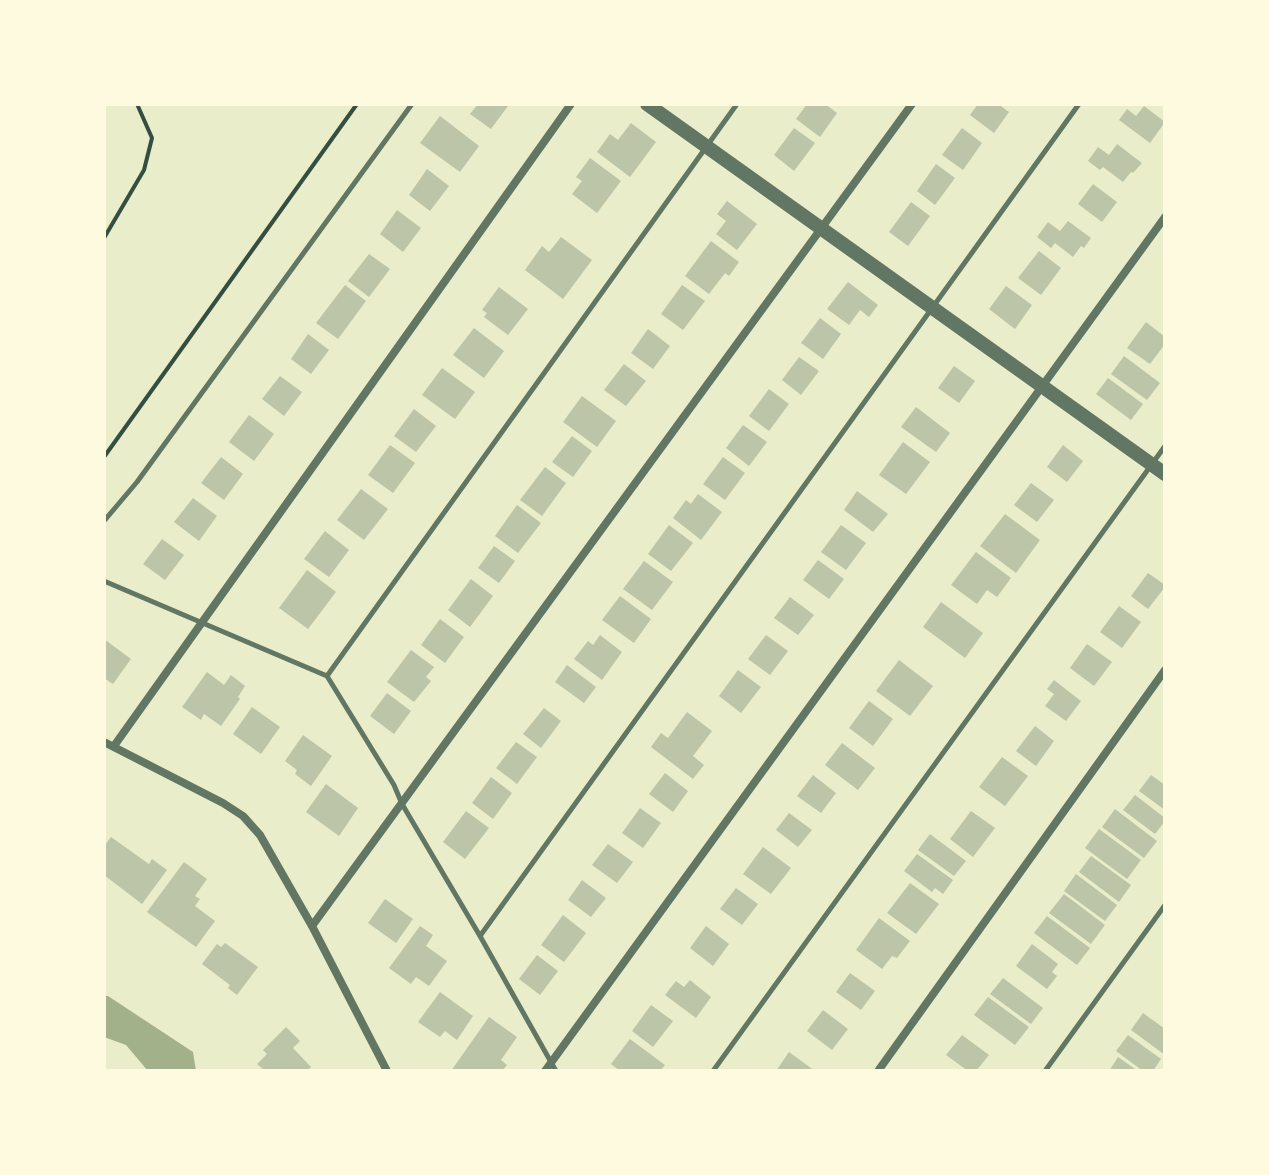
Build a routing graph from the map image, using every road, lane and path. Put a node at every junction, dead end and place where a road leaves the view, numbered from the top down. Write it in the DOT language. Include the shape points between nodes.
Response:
graph roads {
  1 [pos="137,104"];
  2 [pos="357,104"];
  3 [pos="412,104"];
  4 [pos="571,104"];
  5 [pos="647,104"];
  6 [pos="737,104"];
  7 [pos="912,104"];
  8 [pos="1079,104"];
  9 [pos="706,146"];
  10 [pos="1165,217"];
  11 [pos="822,228"];
  12 [pos="104,238"];
  13 [pos="932,308"];
  14 [pos="1042,388"];
  15 [pos="1165,446"];
  16 [pos="104,457"];
  17 [pos="1152,465"];
  18 [pos="1165,474"];
  19 [pos="104,521"];
  20 [pos="104,581"];
  21 [pos="202,623"];
  22 [pos="1165,670"];
  23 [pos="327,676"];
  24 [pos="104,742"];
  25 [pos="114,746"];
  26 [pos="402,804"];
  27 [pos="1165,905"];
  28 [pos="312,926"];
  29 [pos="480,936"];
  30 [pos="552,1062"];
  31 [pos="387,1071"];
  32 [pos="545,1071"];
  33 [pos="556,1071"];
  34 [pos="713,1071"];
  35 [pos="878,1071"];
  36 [pos="1045,1071"];
  1 -- 12 [label="path" via="152,138 144,170"];
  2 -- 16 [label="path"];
  3 -- 19 [label="lane"];
  4 -- 21 [label="street"];
  5 -- 9 [label="street"];
  6 -- 9 [label="lane"];
  7 -- 11 [label="street"];
  8 -- 13 [label="lane"];
  9 -- 11 [label="street"];
  9 -- 23 [label="lane"];
  10 -- 14 [label="street"];
  11 -- 13 [label="street"];
  11 -- 26 [label="street"];
  13 -- 14 [label="street"];
  13 -- 29 [label="lane"];
  14 -- 17 [label="street"];
  14 -- 30 [label="street"];
  15 -- 17 [label="lane"];
  17 -- 18 [label="street"];
  17 -- 34 [label="lane"];
  20 -- 21 [label="lane"];
  21 -- 23 [label="lane"];
  21 -- 25 [label="street"];
  22 -- 35 [label="street"];
  23 -- 26 [label="lane"];
  24 -- 25 [label="street"];
  25 -- 28 [label="street" via="243,816 260,835"];
  26 -- 28 [label="street"];
  26 -- 29 [label="lane"];
  27 -- 36 [label="lane"];
  28 -- 31 [label="street"];
  29 -- 30 [label="lane"];
  30 -- 32 [label="street"];
  30 -- 33 [label="lane"];
}
